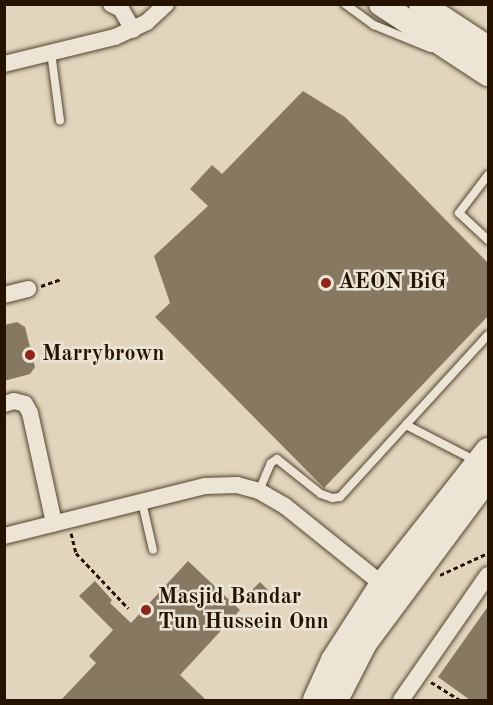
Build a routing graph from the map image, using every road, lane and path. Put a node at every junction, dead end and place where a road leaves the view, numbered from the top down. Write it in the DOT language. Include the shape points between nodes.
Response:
graph roads {
  1 [pos="166,4"];
  2 [pos="345,4"];
  3 [pos="381,4"];
  4 [pos="421,4"];
  5 [pos="119,6"];
  6 [pos="133,30"];
  7 [pos="51,51"];
  8 [pos="486,63"];
  9 [pos="4,64"];
  10 [pos="60,120"];
  11 [pos="489,175"];
  12 [pos="486,186"];
  13 [pos="489,240"];
  14 [pos="61,279"];
  15 [pos="34,288"];
  16 [pos="4,295"];
  17 [pos="489,335"];
  18 [pos="4,404"];
  19 [pos="406,425"];
  20 [pos="485,463"];
  21 [pos="259,491"];
  22 [pos="142,502"];
  23 [pos="54,523"];
  24 [pos="4,536"];
  25 [pos="72,538"];
  26 [pos="153,550"];
  27 [pos="489,553"];
  28 [pos="489,575"];
  29 [pos="438,576"];
  30 [pos="382,584"];
  31 [pos="128,608"];
  32 [pos="418,673"];
  33 [pos="315,700"];
  34 [pos="336,700"];
  35 [pos="401,700"];
  36 [pos="460,700"];
  1 -- 6 [label="street"];
  2 -- 8 [label="lane" via="374,25"];
  3 -- 8 [label="main road"];
  4 -- 8 [label="main road"];
  5 -- 6 [label="street"];
  6 -- 7 [label="street"];
  7 -- 9 [label="street"];
  7 -- 10 [label="lane"];
  11 -- 12 [label="lane"];
  12 -- 13 [label="lane" via="459,213"];
  14 -- 15 [label="path"];
  15 -- 16 [label="street"];
  17 -- 19 [label="lane"];
  18 -- 23 [label="street" via="25,404 30,413"];
  19 -- 20 [label="lane"];
  19 -- 21 [label="lane" via="340,497 321,494 277,459 271,463"];
  20 -- 30 [label="main road"];
  20 -- 34 [label="main road" via="365,643"];
  21 -- 22 [label="street" via="217,485"];
  21 -- 30 [label="street" via="285,506"];
  22 -- 23 [label="street"];
  22 -- 26 [label="lane"];
  23 -- 24 [label="street"];
  25 -- 31 [label="path" via="76,553"];
  27 -- 29 [label="path"];
  28 -- 32 [label="street"];
  30 -- 33 [label="main road" via="333,660"];
  32 -- 35 [label="street"];
  32 -- 36 [label="path"];
}
